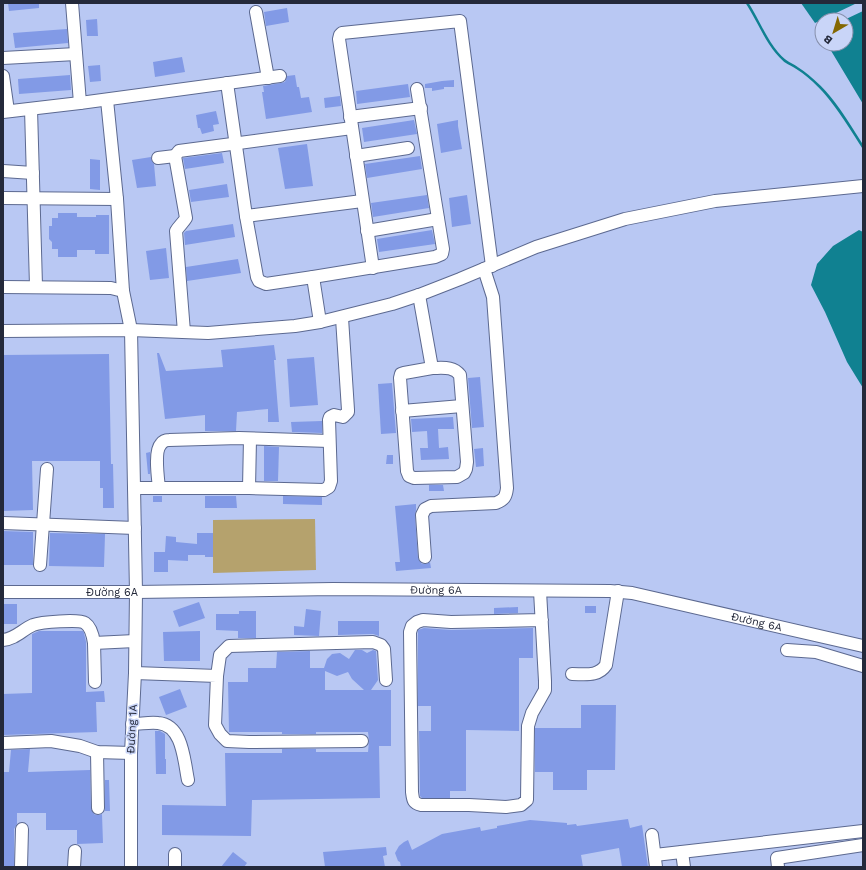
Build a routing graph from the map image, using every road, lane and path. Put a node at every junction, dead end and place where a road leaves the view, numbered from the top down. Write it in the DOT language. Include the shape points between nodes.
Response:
graph roads {
  1 [pos="72,3"];
  2 [pos="256,12"];
  3 [pos="76,54"];
  4 [pos="3,58"];
  5 [pos="3,76"];
  6 [pos="227,83"];
  7 [pos="418,89"];
  8 [pos="107,100"];
  9 [pos="80,103"];
  10 [pos="421,108"];
  11 [pos="31,109"];
  12 [pos="5,112"];
  13 [pos="351,123"];
  14 [pos="236,144"];
  15 [pos="408,148"];
  16 [pos="175,156"];
  17 [pos="356,156"];
  18 [pos="158,158"];
  19 [pos="3,171"];
  20 [pos="33,173"];
  21 [pos="863,186"];
  22 [pos="3,198"];
  23 [pos="34,199"];
  24 [pos="117,199"];
  25 [pos="362,201"];
  26 [pos="246,216"];
  27 [pos="438,219"];
  28 [pos="367,231"];
  29 [pos="373,268"];
  30 [pos="488,268"];
  31 [pos="313,277"];
  32 [pos="36,286"];
  33 [pos="3,287"];
  34 [pos="123,291"];
  35 [pos="419,294"];
  36 [pos="342,318"];
  37 [pos="320,322"];
  38 [pos="131,330"];
  39 [pos="3,331"];
  40 [pos="184,332"];
  41 [pos="432,368"];
  42 [pos="462,406"];
  43 [pos="402,411"];
  44 [pos="250,439"];
  45 [pos="330,441"];
  46 [pos="47,469"];
  47 [pos="134,488"];
  48 [pos="159,488"];
  49 [pos="249,488"];
  50 [pos="3,523"];
  51 [pos="44,524"];
  52 [pos="135,528"];
  53 [pos="426,557"];
  54 [pos="40,565"];
  55 [pos="540,591"];
  56 [pos="618,591"];
  57 [pos="3,592"];
  58 [pos="136,592"];
  59 [pos="542,620"];
  60 [pos="3,640"];
  61 [pos="135,641"];
  62 [pos="94,642"];
  63 [pos="863,646"];
  64 [pos="787,650"];
  65 [pos="863,666"];
  66 [pos="136,673"];
  67 [pos="572,674"];
  68 [pos="217,676"];
  69 [pos="386,680"];
  70 [pos="95,682"];
  71 [pos="132,724"];
  72 [pos="362,741"];
  73 [pos="3,742"];
  74 [pos="97,752"];
  75 [pos="131,753"];
  76 [pos="188,780"];
  77 [pos="98,808"];
  78 [pos="22,829"];
  79 [pos="863,831"];
  80 [pos="652,835"];
  81 [pos="863,845"];
  82 [pos="75,851"];
  83 [pos="682,852"];
  84 [pos="175,854"];
  85 [pos="656,861"];
  86 [pos="22,867"];
  87 [pos="74,867"];
  88 [pos="131,867"];
  89 [pos="175,867"];
  90 [pos="684,867"];
  91 [pos="778,867"];
  1 -- 3 [label="street"];
  2 -- 6 [label="street" via="274,77"];
  3 -- 4 [label="street"];
  3 -- 9 [label="street"];
  5 -- 12 [label="street"];
  6 -- 8 [label="street"];
  6 -- 14 [label="street"];
  7 -- 10 [label="street"];
  8 -- 9 [label="street"];
  8 -- 24 [label="street, Đường 1A"];
  9 -- 11 [label="street"];
  10 -- 13 [label="street"];
  10 -- 27 [label="street"];
  11 -- 12 [label="street"];
  11 -- 20 [label="street"];
  13 -- 14 [label="street"];
  13 -- 17 [label="street"];
  13 -- 30 [label="street" via="339,39 342,33 460,21"];
  14 -- 16 [label="street" via="179,151"];
  14 -- 26 [label="street"];
  15 -- 17 [label="street"];
  16 -- 18 [label="street"];
  16 -- 40 [label="street" via="186,218 176,231"];
  17 -- 25 [label="street"];
  19 -- 20 [label="street"];
  20 -- 23 [label="street"];
  21 -- 30 [label="street" via="714,201 625,219 536,247"];
  22 -- 23 [label="street"];
  23 -- 24 [label="street"];
  23 -- 32 [label="street"];
  24 -- 34 [label="street, Đường 1A"];
  25 -- 26 [label="street"];
  25 -- 28 [label="street"];
  26 -- 31 [label="street" via="260,282 266,284"];
  27 -- 28 [label="street"];
  27 -- 29 [label="street" via="442,254"];
  28 -- 29 [label="street"];
  29 -- 31 [label="street"];
  30 -- 35 [label="street"];
  30 -- 53 [label="street" via="493,297 506,496 496,503 431,506 425,509 422,515"];
  31 -- 37 [label="street"];
  32 -- 33 [label="street"];
  32 -- 34 [label="street" via="111,288"];
  34 -- 38 [label="street, Đường 1A"];
  35 -- 36 [label="street"];
  35 -- 41 [label="street"];
  36 -- 37 [label="street"];
  36 -- 45 [label="street" via="348,412 343,417 330,417"];
  37 -- 40 [label="street" via="208,333"];
  38 -- 39 [label="street"];
  38 -- 40 [label="street"];
  38 -- 47 [label="street, Đường 1A"];
  41 -- 42 [label="street" via="451,368 460,374"];
  41 -- 43 [label="street" via="401,374"];
  42 -- 43 [label="street"];
  42 -- 43 [label="street" via="466,469 456,477 409,476"];
  44 -- 45 [label="street"];
  44 -- 48 [label="street" via="164,441 157,451"];
  44 -- 49 [label="street"];
  45 -- 49 [label="street" via="331,481 329,487 324,490"];
  46 -- 51 [label="street"];
  47 -- 48 [label="street"];
  47 -- 52 [label="street, Đường 1A"];
  48 -- 49 [label="street"];
  50 -- 51 [label="street"];
  51 -- 52 [label="street"];
  51 -- 54 [label="street"];
  52 -- 58 [label="street, Đường 1A"];
  55 -- 56 [label="street, Đường 6A"];
  55 -- 58 [label="street, Đường 6A" via="333,589"];
  55 -- 59 [label="street"];
  56 -- 63 [label="street, Đường 6A"];
  56 -- 67 [label="street" via="606,665 595,674"];
  57 -- 58 [label="street, Đường 6A"];
  58 -- 61 [label="street, Đường 1A"];
  59 -- 59 [label="street" via="545,686 528,726 527,800 521,805 506,808 415,803 412,792 412,626 423,620"];
  60 -- 62 [label="street" via="15,637 34,625 79,620 88,625"];
  61 -- 62 [label="street"];
  61 -- 66 [label="street, Đường 1A"];
  62 -- 70 [label="street"];
  64 -- 65 [label="street" via="816,652"];
  66 -- 68 [label="street"];
  66 -- 71 [label="street, Đường 1A"];
  68 -- 69 [label="street" via="220,654 229,646 374,642 384,649"];
  68 -- 72 [label="street" via="215,725 227,741"];
  71 -- 75 [label="street, Đường 1A"];
  71 -- 76 [label="street" via="158,723 168,726 182,747"];
  73 -- 74 [label="street" via="65,743"];
  74 -- 75 [label="street"];
  74 -- 77 [label="street"];
  75 -- 88 [label="street, Đường 1A"];
  78 -- 86 [label="street"];
  79 -- 83 [label="street"];
  80 -- 85 [label="street"];
  81 -- 91 [label="street" via="777,858"];
  82 -- 87 [label="street"];
  83 -- 85 [label="street"];
  83 -- 90 [label="street"];
  84 -- 89 [label="street"];
}
